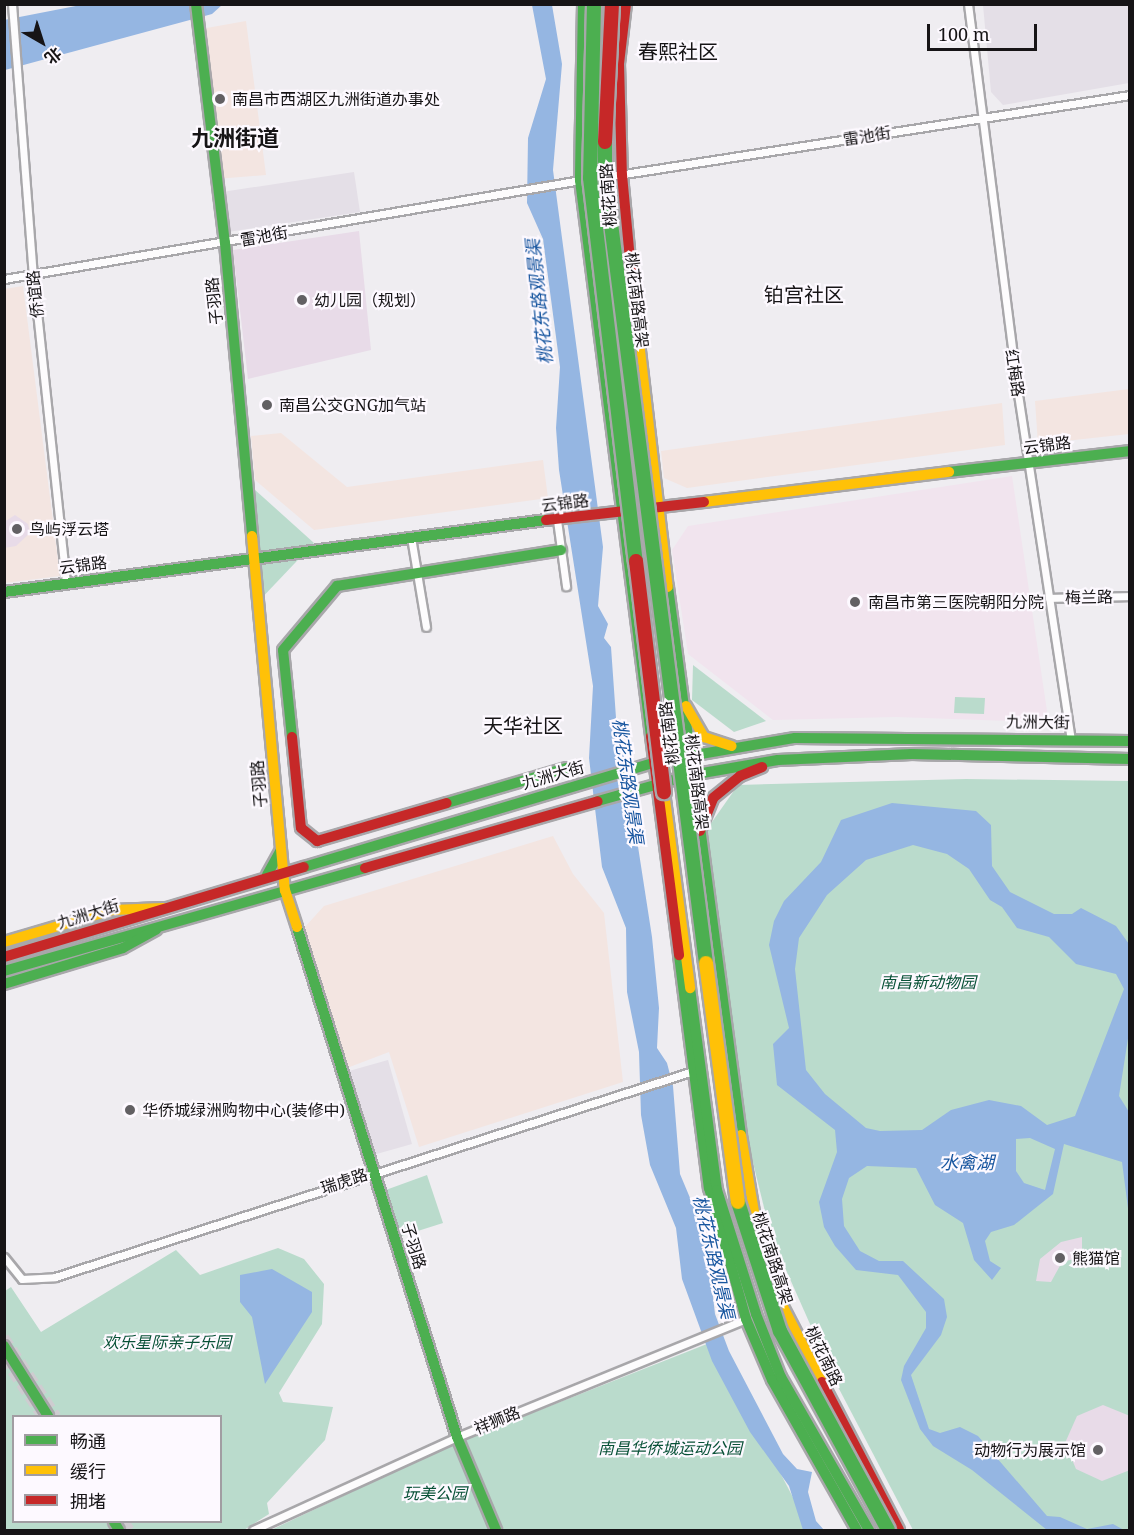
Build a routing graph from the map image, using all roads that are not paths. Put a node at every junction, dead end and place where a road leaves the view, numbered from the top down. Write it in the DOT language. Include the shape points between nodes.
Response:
graph roads {
  1 [pos="12,4"];
  2 [pos="196,4"];
  3 [pos="583,4"];
  4 [pos="594,4"];
  5 [pos="612,4"];
  6 [pos="626,4"];
  7 [pos="968,4"];
  8 [pos="1130,95"];
  9 [pos="981,118"];
  10 [pos="622,175"];
  11 [pos="605,177"];
  12 [pos="585,179"];
  13 [pos="225,243"];
  14 [pos="33,274"];
  15 [pos="4,279"];
  16 [pos="1130,451"];
  17 [pos="1031,464"];
  18 [pos="659,507"];
  19 [pos="614,514"];
  20 [pos="559,520"];
  21 [pos="411,537"];
  22 [pos="561,550"];
  23 [pos="256,559"];
  24 [pos="417,573"];
  25 [pos="66,584"];
  26 [pos="566,586"];
  27 [pos="4,592"];
  28 [pos="1130,596"];
  29 [pos="1049,598"];
  30 [pos="426,627"];
  31 [pos="680,688"];
  32 [pos="647,733"];
  33 [pos="795,738"];
  34 [pos="1071,739"];
  35 [pos="1130,741"];
  36 [pos="688,755"];
  37 [pos="1130,759"];
  38 [pos="778,760"];
  39 [pos="651,763"];
  40 [pos="567,768"];
  41 [pos="629,770"];
  42 [pos="691,775"];
  43 [pos="654,783"];
  44 [pos="699,837"];
  45 [pos="282,849"];
  46 [pos="284,870"];
  47 [pos="267,875"];
  48 [pos="285,890"];
  49 [pos="166,908"];
  50 [pos="170,922"];
  51 [pos="4,942"];
  52 [pos="4,957"];
  53 [pos="4,971"];
  54 [pos="4,984"];
  55 [pos="693,1071"];
  56 [pos="374,1171"];
  57 [pos="4,1257"];
  58 [pos="746,1319"];
  59 [pos="4,1346"];
  60 [pos="47,1415"];
  61 [pos="457,1437"];
  62 [pos="253,1530"];
  63 [pos="496,1530"];
  64 [pos="857,1530"];
  65 [pos="869,1530"];
  66 [pos="888,1530"];
  67 [pos="899,1530"];
  1 -- 14 [label="street, 侨谊路"];
  2 -- 13 [label="main road, 子羽路"];
  3 -- 12 [label="main road, 桃花南路"];
  4 -- 12 [label="main road, 桃花南路高架, bridge"];
  5 -- 11 [label="main road, 桃花南路高架, bridge" via="606,56"];
  6 -- 10 [label="main road, 桃花南路" via="620,63"];
  7 -- 9 [label="street, 红梅路"];
  8 -- 9 [label="street, 雷池街"];
  9 -- 10 [label="street, 雷池街"];
  9 -- 17 [label="street, 红梅路"];
  10 -- 11 [label="street, 雷池街"];
  10 -- 18 [label="main road, 桃花南路"];
  11 -- 66 [label="main road, 桃花南路高架, bridge" via="737,1200 780,1331"];
  12 -- 13 [label="street, 雷池街"];
  12 -- 19 [label="main road, 桃花南路"];
  12 -- 65 [label="main road, 桃花南路高架, bridge" via="717,1190 756,1314 781,1377"];
  13 -- 14 [label="street, 雷池街"];
  13 -- 23 [label="main road, 子羽路"];
  14 -- 15 [label="street, 雷池街"];
  14 -- 25 [label="street, 侨谊路"];
  16 -- 17 [label="main road, 云锦路"];
  17 -- 18 [label="main road, 云锦路"];
  17 -- 29 [label="street, 红梅路"];
  18 -- 19 [label="main road, 云锦路"];
  18 -- 31 [label="main road, 桃花南路"];
  19 -- 20 [label="main road, 云锦路"];
  19 -- 32 [label="main road, 桃花南路"];
  20 -- 21 [label="main road, 云锦路"];
  20 -- 22 [label="street"];
  21 -- 23 [label="main road, 云锦路"];
  21 -- 24 [label="street"];
  22 -- 24 [label="main road"];
  22 -- 26 [label="street"];
  23 -- 25 [label="main road, 云锦路"];
  23 -- 45 [label="main road, 子羽路"];
  24 -- 30 [label="street"];
  24 -- 40 [label="main road" via="337,586 283,650 301,828 317,841"];
  25 -- 27 [label="main road, 云锦路"];
  28 -- 29 [label="street, 梅兰路"];
  29 -- 34 [label="street, 红梅路"];
  31 -- 33 [label="main road" via="698,729 716,743 729,746"];
  31 -- 36 [label="main road, 桃花南路"];
  32 -- 39 [label="main road, 桃花南路"];
  32 -- 41 [label="main road" via="642,755"];
  33 -- 34 [label="main road, 九洲大街"];
  33 -- 36 [label="main road, 九洲大街"];
  34 -- 35 [label="main road, 九洲大街"];
  36 -- 39 [label="main road, 九洲大街"];
  36 -- 42 [label="main road, 桃花南路"];
  37 -- 38 [label="main road, 九洲大街" via="912,754"];
  38 -- 42 [label="main road, 九洲大街"];
  38 -- 44 [label="main road" via="740,776 713,798"];
  39 -- 41 [label="main road, 九洲大街"];
  39 -- 43 [label="main road, 桃花南路"];
  41 -- 46 [label="main road, 九洲大街"];
  42 -- 43 [label="main road, 九洲大街"];
  42 -- 44 [label="main road, 桃花南路"];
  43 -- 48 [label="main road, 九洲大街"];
  43 -- 55 [label="main road, 桃花南路"];
  44 -- 67 [label="main road, 桃花南路" via="729,1066 758,1236 779,1299 818,1382"];
  45 -- 46 [label="main road, 子羽路"];
  45 -- 47 [label="main road"];
  46 -- 47 [label="main road, 九洲大街"];
  46 -- 48 [label="main road, 子羽路"];
  47 -- 49 [label="main road, 九洲大街"];
  48 -- 50 [label="main road, 九洲大街"];
  48 -- 56 [label="main road, 子羽路"];
  49 -- 51 [label="main road" via="112,910"];
  49 -- 52 [label="main road, 九洲大街"];
  50 -- 53 [label="main road, 九洲大街"];
  50 -- 54 [label="main road" via="123,948"];
  55 -- 56 [label="street, 瑞虎路"];
  55 -- 58 [label="main road, 桃花南路" via="710,1188"];
  56 -- 57 [label="street, 瑞虎路" via="55,1277 22,1279"];
  56 -- 61 [label="main road, 子羽路"];
  58 -- 61 [label="street, 祥狮路"];
  58 -- 64 [label="main road, 桃花南路" via="772,1380"];
  59 -- 60 [label="main road"];
  61 -- 62 [label="street, 祥狮路"];
  61 -- 63 [label="main road, 子羽路"];
}
